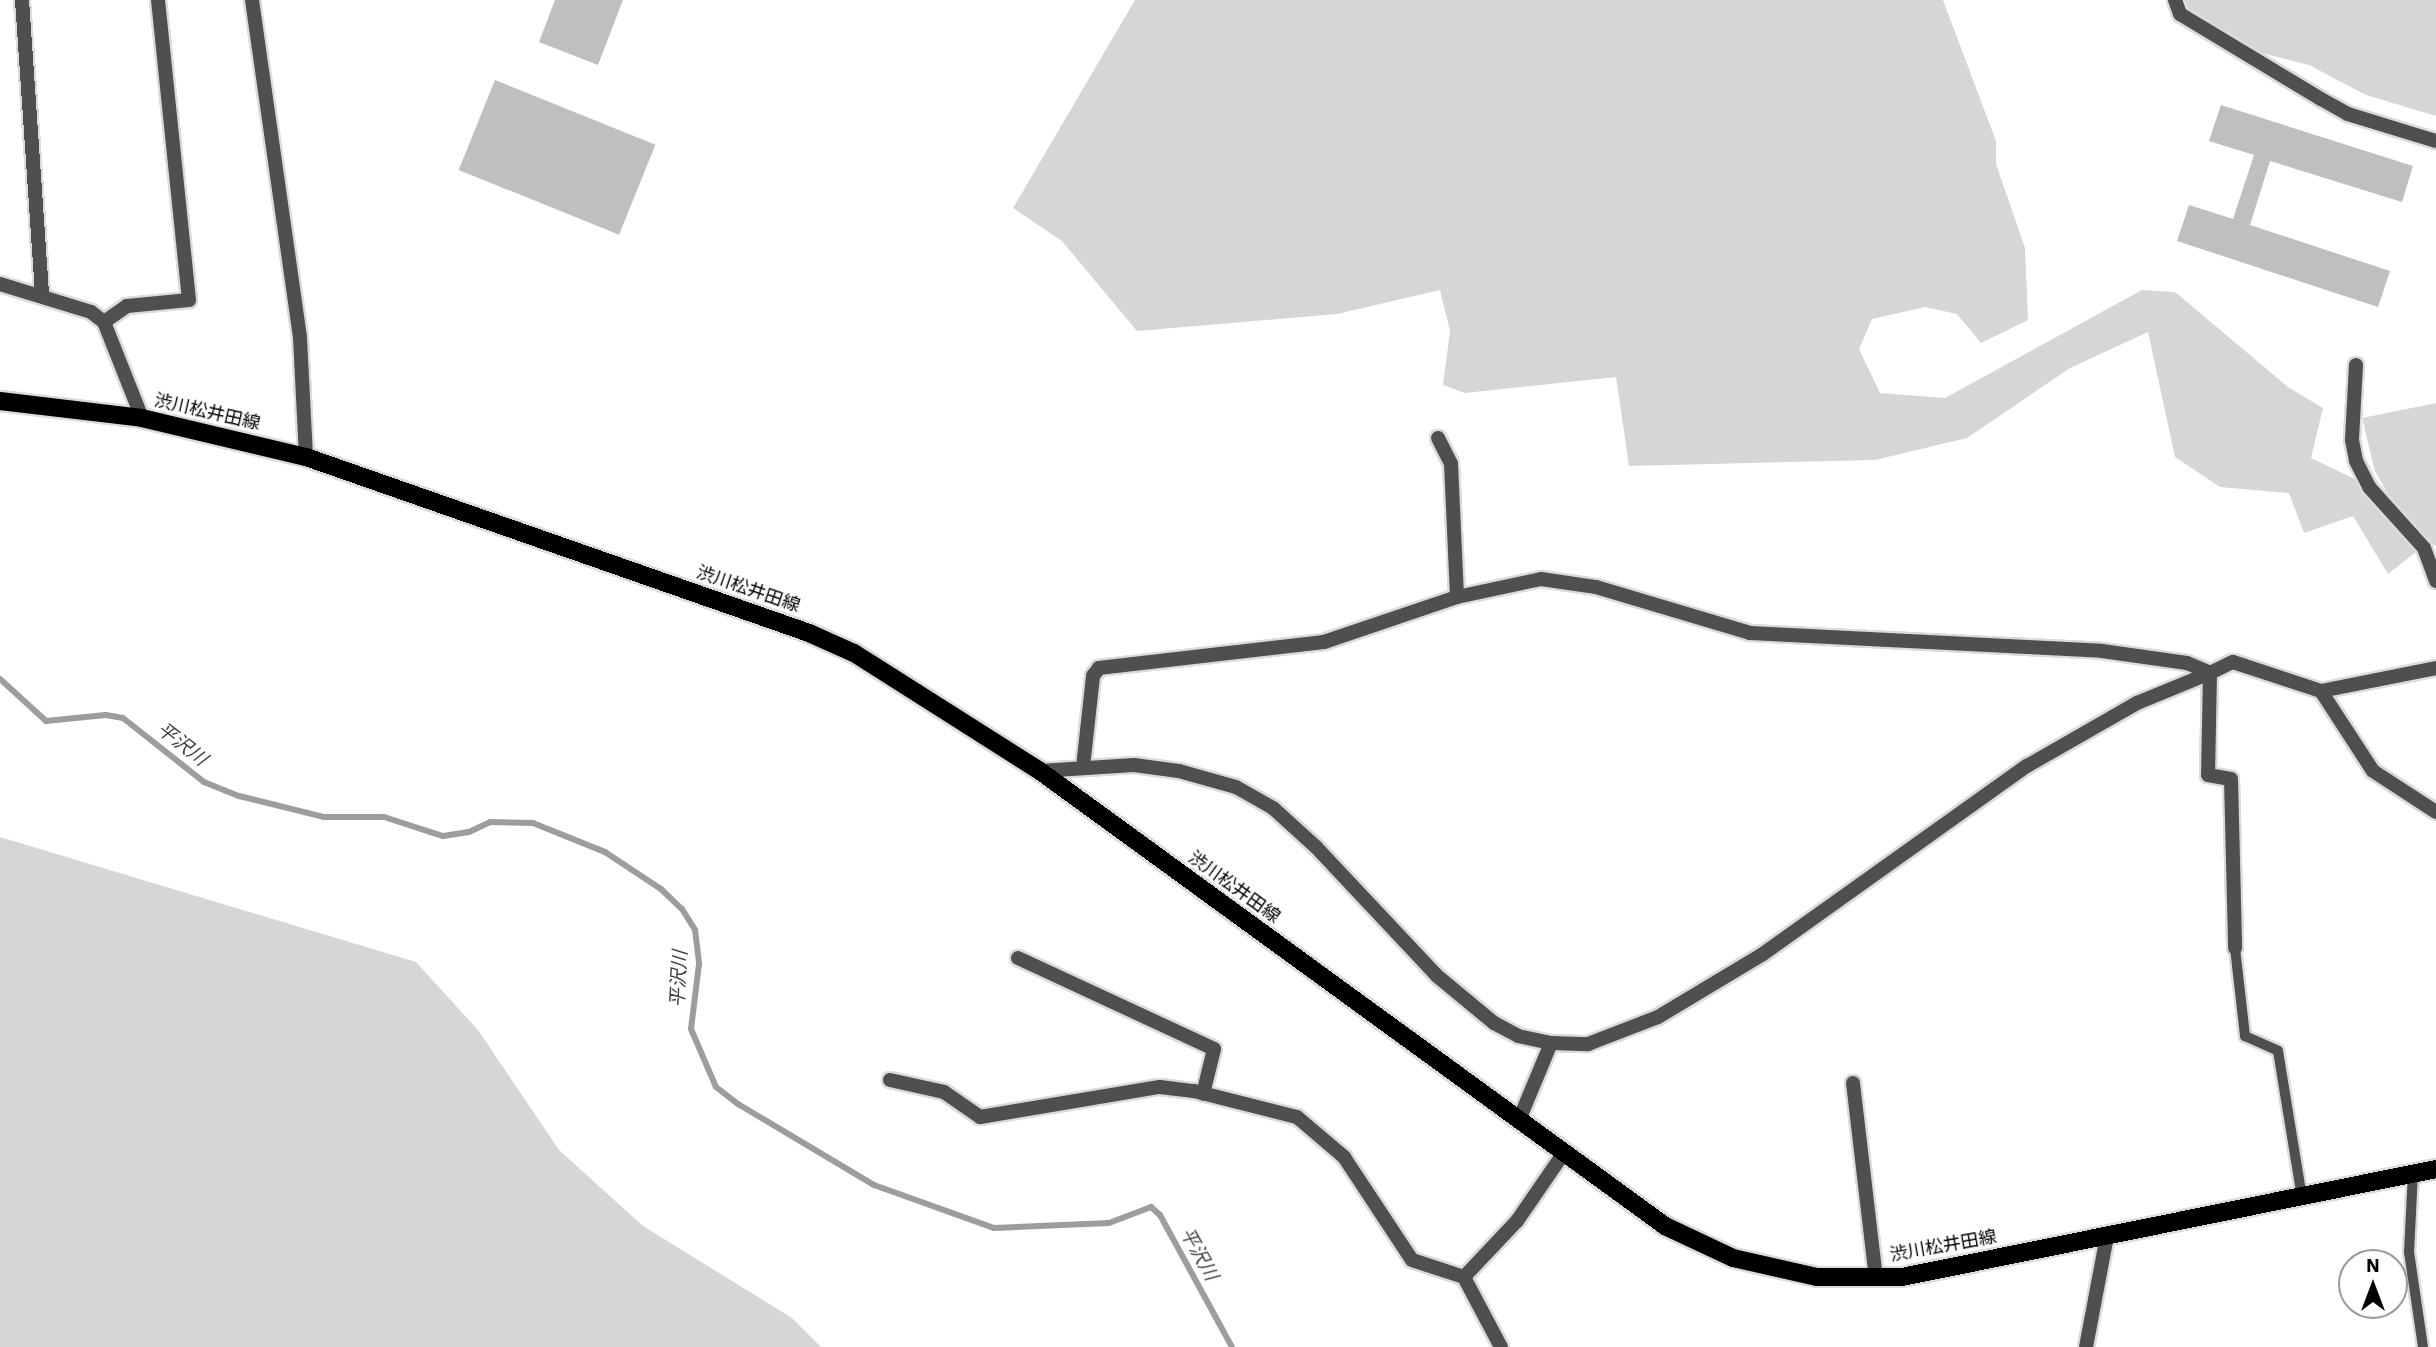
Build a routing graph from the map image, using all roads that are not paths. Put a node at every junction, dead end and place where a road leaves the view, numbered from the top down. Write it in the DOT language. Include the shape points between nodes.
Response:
graph roads {
  1 [pos="22,0"];
  2 [pos="158,0"];
  3 [pos="252,0"];
  4 [pos="2175,0"];
  5 [pos="2436,141"];
  6 [pos="0,285"];
  7 [pos="42,295"];
  8 [pos="104,322"];
  9 [pos="2356,365"];
  10 [pos="0,401"];
  11 [pos="142,418"];
  12 [pos="1438,438"];
  13 [pos="306,457"];
  14 [pos="2436,581"];
  15 [pos="1457,597"];
  16 [pos="2436,668"];
  17 [pos="2210,673"];
  18 [pos="2321,691"];
  19 [pos="1083,766"];
  20 [pos="1040,771"];
  21 [pos="2436,811"];
  22 [pos="2235,948"];
  23 [pos="1018,958"];
  24 [pos="1550,1043"];
  25 [pos="890,1080"];
  26 [pos="1853,1083"];
  27 [pos="1203,1094"];
  28 [pos="1519,1121"];
  29 [pos="1563,1154"];
  30 [pos="2436,1169"];
  31 [pos="2413,1173"];
  32 [pos="2302,1197"];
  33 [pos="2107,1236"];
  34 [pos="1464,1277"];
  35 [pos="1876,1278"];
  36 [pos="1501,1347"];
  37 [pos="2087,1347"];
  38 [pos="2423,1347"];
  1 -- 7 [label="street"];
  2 -- 8 [label="street" via="189,300 127,306"];
  3 -- 13 [label="street" via="300,338"];
  4 -- 5 [label="street" via="2180,14 2348,114"];
  6 -- 7 [label="street"];
  7 -- 8 [label="street" via="91,312"];
  8 -- 11 [label="street"];
  9 -- 14 [label="street" via="2352,440 2356,461 2369,487 2424,548"];
  10 -- 11 [label="main road, 渋川松井田線"];
  11 -- 13 [label="main road, 渋川松井田線"];
  12 -- 15 [label="street" via="1451,464"];
  13 -- 20 [label="main road, 渋川松井田線" via="809,632 902,680"];
  15 -- 17 [label="street" via="1541,579 1565,580 1750,632 2102,651 2187,663"];
  15 -- 19 [label="street" via="1324,642 1099,668 1093,676"];
  16 -- 18 [label="street"];
  17 -- 18 [label="street" via="2233,662"];
  17 -- 22 [label="street" via="2208,775 2231,779"];
  17 -- 24 [label="street" via="2137,703 2027,765 1763,954 1658,1017 1588,1044"];
  18 -- 21 [label="street" via="2373,771"];
  19 -- 20 [label="street"];
  19 -- 24 [label="street" via="1134,765 1179,771 1236,787 1273,808 1472,1006 1518,1036"];
  20 -- 28 [label="main road, 渋川松井田線"];
  22 -- 32 [label="lane" via="2245,1036 2278,1051"];
  23 -- 27 [label="street" via="1214,1049"];
  24 -- 28 [label="street"];
  25 -- 27 [label="street" via="944,1092 980,1117 1131,1089 1160,1087"];
  26 -- 35 [label="street"];
  27 -- 34 [label="street" via="1297,1117 1344,1157 1412,1260"];
  28 -- 29 [label="main road, 渋川松井田線"];
  29 -- 34 [label="street" via="1517,1220"];
  29 -- 35 [label="main road, 渋川松井田線" via="1665,1226 1733,1258 1818,1277"];
  30 -- 31 [label="main road, 渋川松井田線"];
  31 -- 32 [label="main road, 渋川松井田線"];
  31 -- 38 [label="lane" via="2409,1252"];
  32 -- 33 [label="main road, 渋川松井田線"];
  33 -- 35 [label="main road, 渋川松井田線" via="1902,1277"];
  33 -- 37 [label="street"];
  34 -- 36 [label="street"];
}
